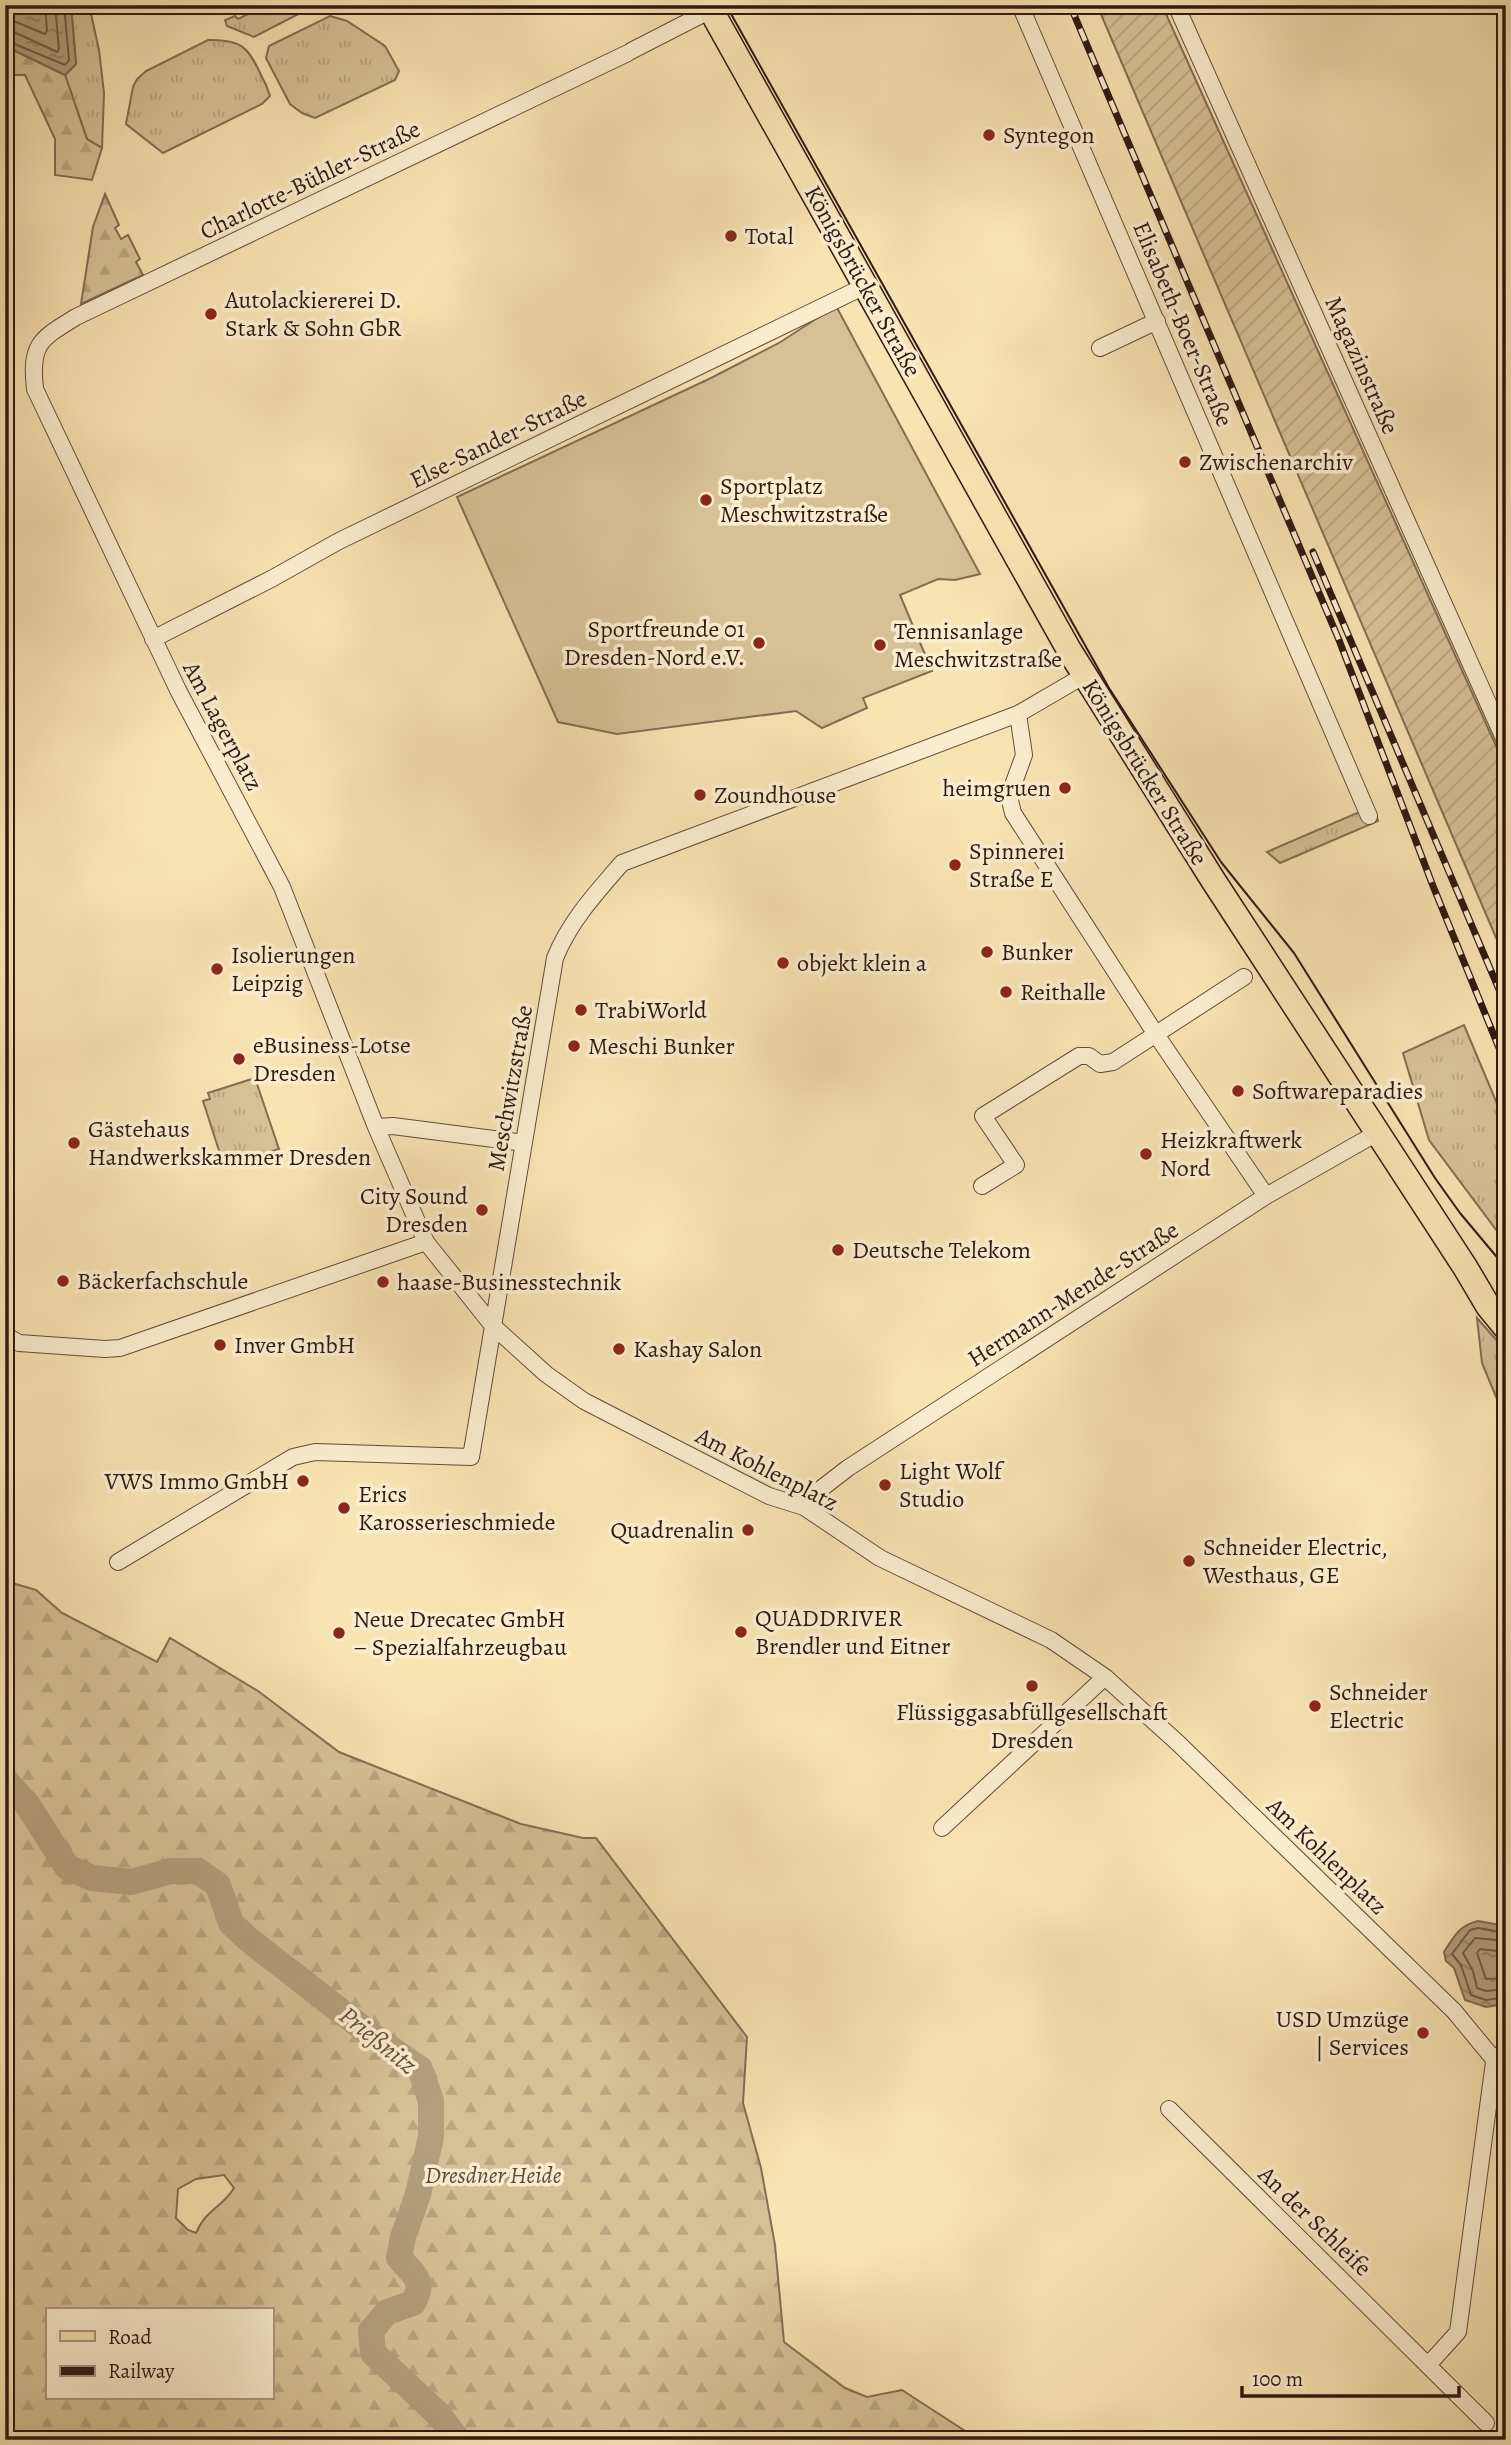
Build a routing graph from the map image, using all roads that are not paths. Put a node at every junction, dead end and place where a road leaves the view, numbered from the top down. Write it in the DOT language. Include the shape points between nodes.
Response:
graph roads {
  1 [pos="1020,5"];
  2 [pos="1176,5"];
  3 [pos="710,8"];
  4 [pos="865,286"];
  5 [pos="1157,321"];
  6 [pos="37,348"];
  7 [pos="1100,348"];
  8 [pos="153,639"];
  9 [pos="1085,675"];
  10 [pos="1018,714"];
  11 [pos="1506,743"];
  12 [pos="1370,816"];
  13 [pos="1244,977"];
  14 [pos="1155,1033"];
  15 [pos="376,1127"];
  16 [pos="1377,1133"];
  17 [pos="524,1143"];
  18 [pos="982,1186"];
  19 [pos="1266,1196"];
  20 [pos="426,1241"];
  21 [pos="1465,1267"];
  22 [pos="1506,1305"];
  23 [pos="493,1326"];
  24 [pos="1506,1328"];
  25 [pos="5,1335"];
  26 [pos="804,1507"];
  27 [pos="118,1562"];
  28 [pos="1105,1677"];
  29 [pos="942,1828"];
  30 [pos="1506,2048"];
  31 [pos="1500,2068"];
  32 [pos="1169,2109"];
  33 [pos="1429,2364"];
  34 [pos="1486,2424"];
  1 -- 5 [label="street, Elisabeth-Boer-Straße"];
  2 -- 11 [label="street, Magazinstraße"];
  3 -- 4 [label="main road, Königsbrücker Straße"];
  3 -- 6 [label="street, Charlotte-Bühler-Straße" via="651,41 640,41 609,62 76,317"];
  4 -- 8 [label="street, Else-Sander-Straße" via="339,541"];
  4 -- 9 [label="main road, Königsbrücker Straße"];
  5 -- 7 [label="street"];
  5 -- 12 [label="street, Elisabeth-Boer-Straße"];
  6 -- 8 [label="street, Am Lagerplatz" via="32,367 35,389"];
  8 -- 15 [label="street, Am Lagerplatz" via="282,887"];
  9 -- 10 [label="street, Meschwitzstraße"];
  9 -- 16 [label="main road, Königsbrücker Straße"];
  10 -- 14 [label="street" via="1024,755 1009,796 1013,813"];
  10 -- 17 [label="street, Meschwitzstraße" via="622,863 588,902 555,958"];
  13 -- 14 [label="street"];
  14 -- 18 [label="street" via="1113,1062 1100,1064 1089,1056 1079,1056 983,1116 1016,1165"];
  14 -- 19 [label="street"];
  15 -- 17 [label="street"];
  15 -- 20 [label="street, Am Lagerplatz"];
  16 -- 19 [label="street, Hermann-Mende-Straße"];
  16 -- 21 [label="main road, Königsbrücker Straße"];
  17 -- 23 [label="street, Meschwitzstraße"];
  19 -- 26 [label="street, Hermann-Mende-Straße" via="848,1468"];
  20 -- 23 [label="street, Am Lagerplatz"];
  20 -- 25 [label="street" via="120,1348 19,1343"];
  21 -- 22 [label="main road, Königsbrücker Straße"];
  21 -- 24 [label="main road, Königsbrücker Straße"];
  23 -- 26 [label="street, Am Kohlenplatz" via="584,1401 769,1496"];
  23 -- 27 [label="street, Meschwitzstraße" via="471,1457 315,1452 293,1457"];
  26 -- 28 [label="street, Am Kohlenplatz" via="880,1558 1051,1640"];
  28 -- 29 [label="street"];
  28 -- 31 [label="street, Am Kohlenplatz" via="1454,2011"];
  30 -- 31 [label="street"];
  31 -- 33 [label="street" via="1458,2332"];
  32 -- 33 [label="street, An der Schleife"];
  33 -- 34 [label="street, An der Schleife"];
}
